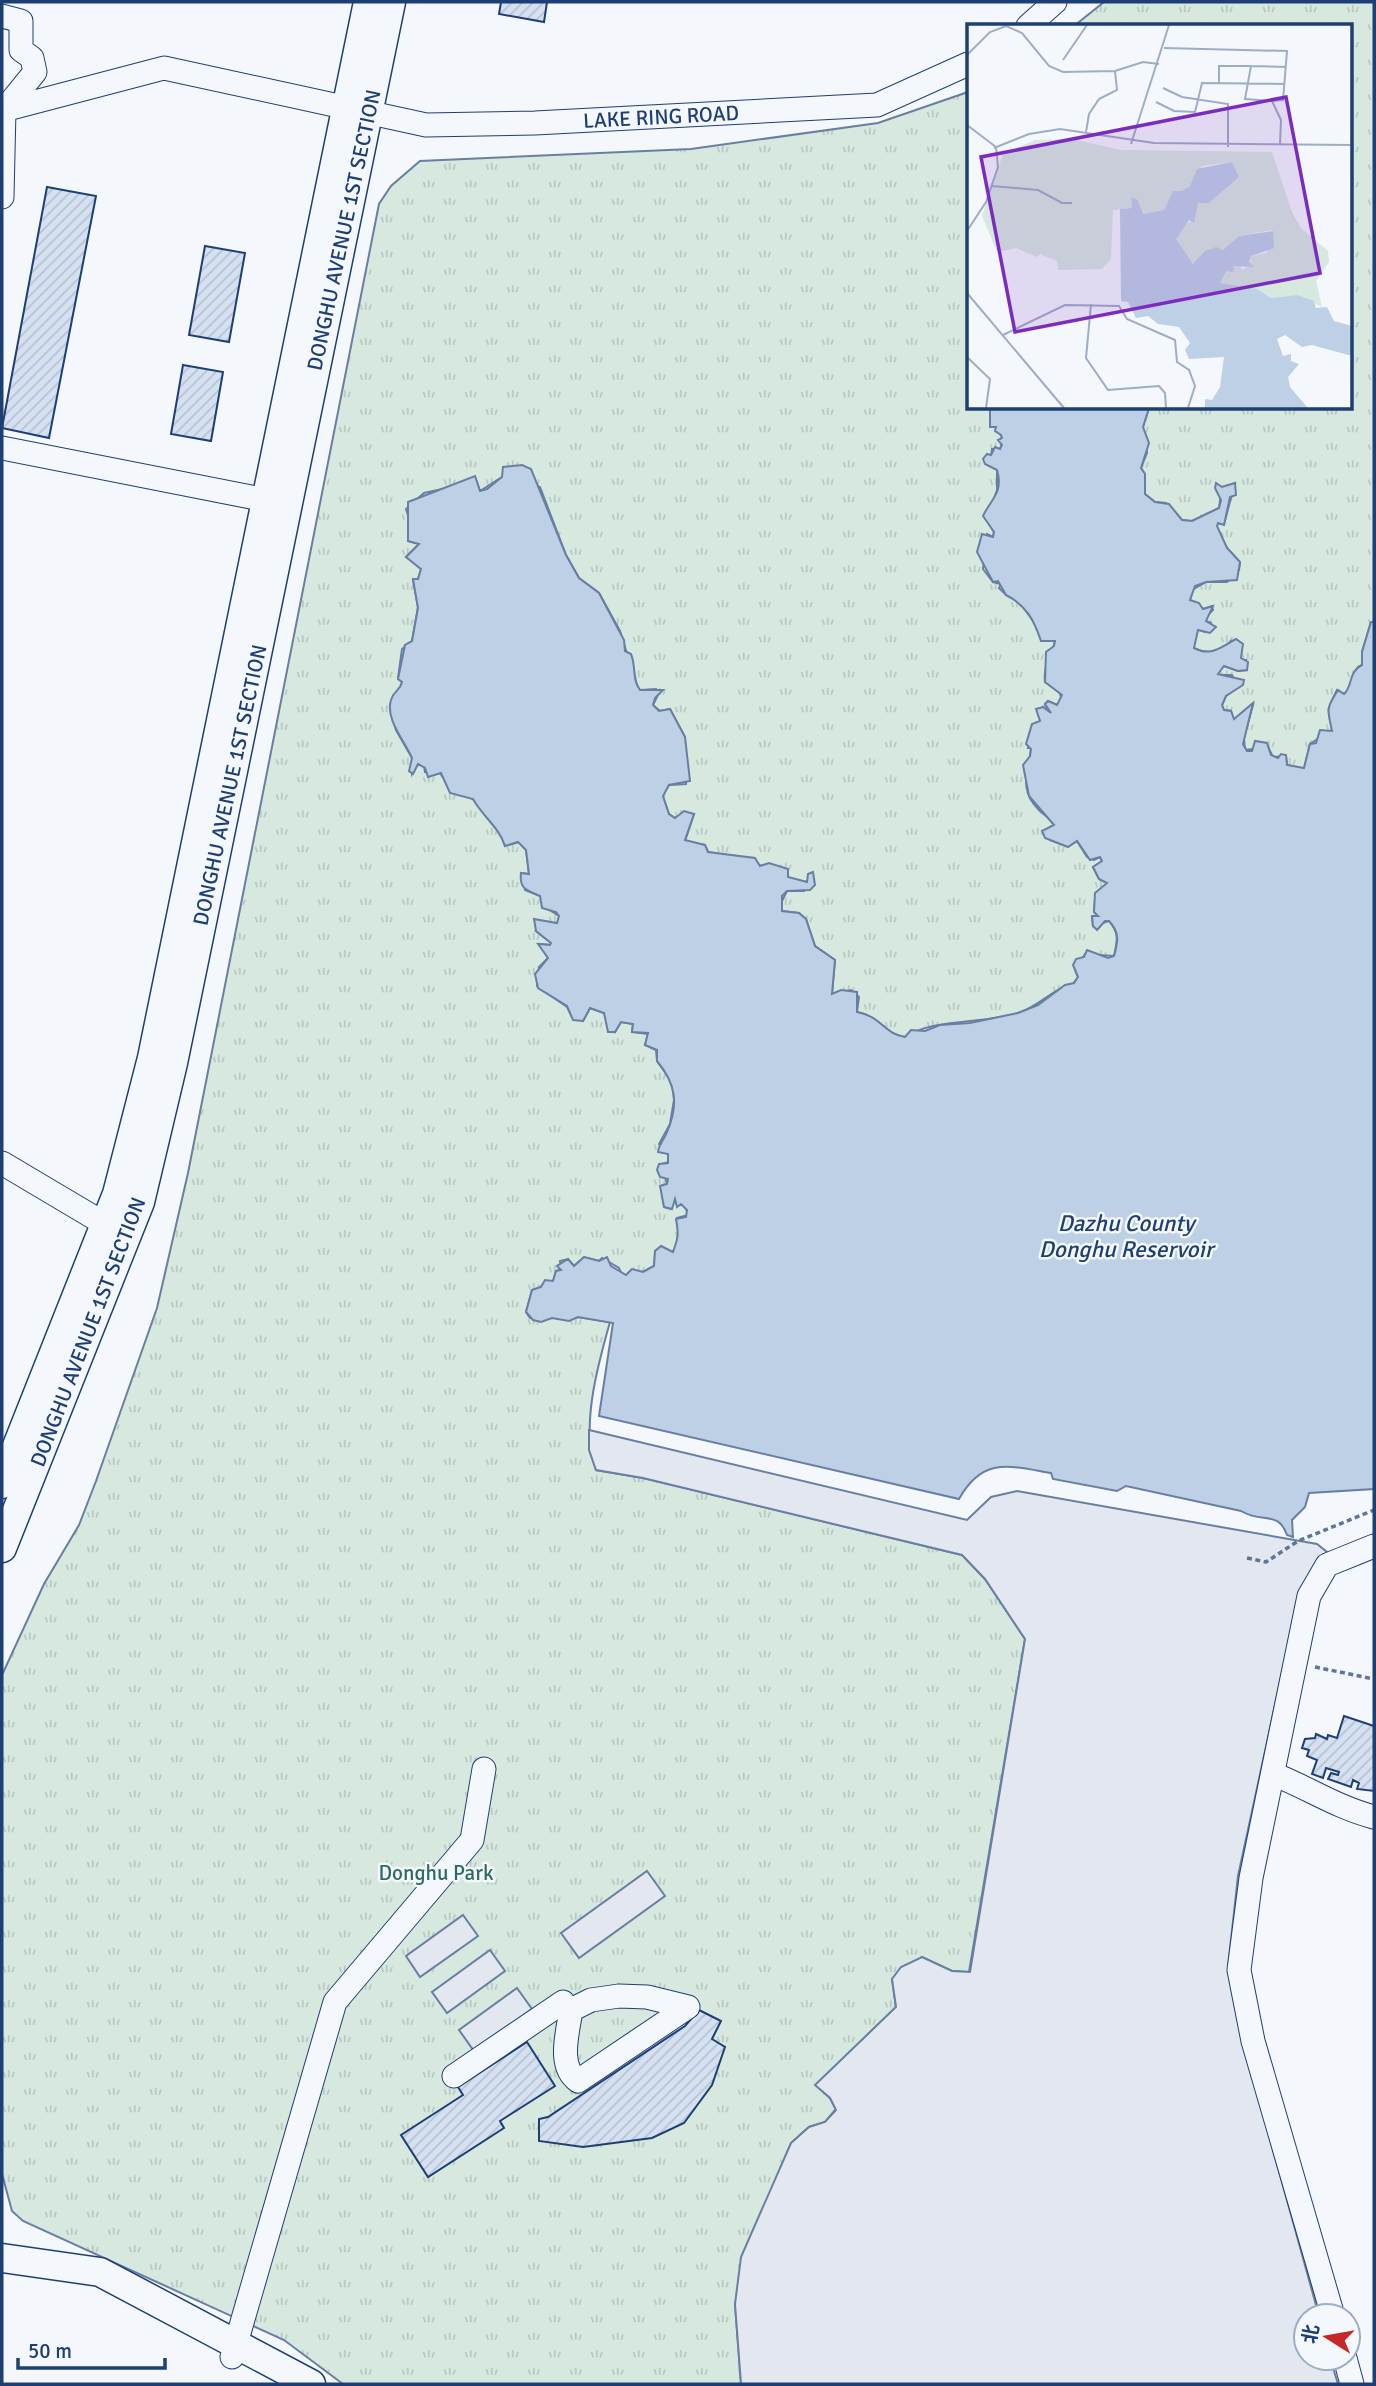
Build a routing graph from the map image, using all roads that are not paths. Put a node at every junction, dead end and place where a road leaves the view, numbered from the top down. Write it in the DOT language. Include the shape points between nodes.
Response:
graph roads {
  1 [pos="368,2"];
  2 [pos="391,2"];
  3 [pos="1055,2"];
  4 [pos="2,16"];
  5 [pos="1030,24"];
  6 [pos="967,64"];
  7 [pos="4,110"];
  8 [pos="357,111"];
  9 [pos="2,197"];
  10 [pos="2,448"];
  11 [pos="277,503"];
  12 [pos="2,1163"];
  13 [pos="115,1230"];
  14 [pos="2,1484"];
  15 [pos="1374,1546"];
  16 [pos="2,1548"];
  17 [pos="484,1769"];
  18 [pos="1273,1774"];
  19 [pos="1374,1817"];
  20 [pos="567,2006"];
  21 [pos="454,2076"];
  22 [pos="2,2258"];
  23 [pos="2,2273"];
  24 [pos="1328,2302"];
  25 [pos="234,2351"];
  26 [pos="283,2384"];
  27 [pos="311,2384"];
  1 -- 8 [label="main road, DONGHU AVENUE 1ST SECTION"];
  2 -- 8 [label="main road, DONGHU AVENUE 1ST SECTION"];
  3 -- 5 [label="street"];
  4 -- 7 [label="street" via="21,21 20,50 32,58 35,72"];
  6 -- 8 [label="street, LAKE RING ROAD" via="877,106 439,125"];
  7 -- 8 [label="street, LAKE RING ROAD" via="164,68"];
  7 -- 9 [label="street"];
  8 -- 11 [label="main road, DONGHU AVENUE 1ST SECTION"];
  10 -- 11 [label="street"];
  11 -- 13 [label="main road, DONGHU AVENUE 1ST SECTION" via="173,1063 140,1202"];
  12 -- 13 [label="street"];
  13 -- 14 [label="main road, DONGHU AVENUE 1ST SECTION"];
  13 -- 16 [label="main road, DONGHU AVENUE 1ST SECTION"];
  15 -- 18 [label="street" via="1327,1565 1309,1596"];
  17 -- 25 [label="street" via="472,1840 335,2002"];
  18 -- 19 [label="street"];
  18 -- 24 [label="street" via="1251,1878 1239,1970 1253,2041"];
  20 -- 20 [label="street" via="620,1996 688,2007 578,2081 566,2063"];
  20 -- 21 [label="street"];
  22 -- 25 [label="main road" via="100,2272"];
  23 -- 25 [label="main road" via="96,2286"];
  25 -- 26 [label="main road"];
  25 -- 27 [label="main road"];
}
